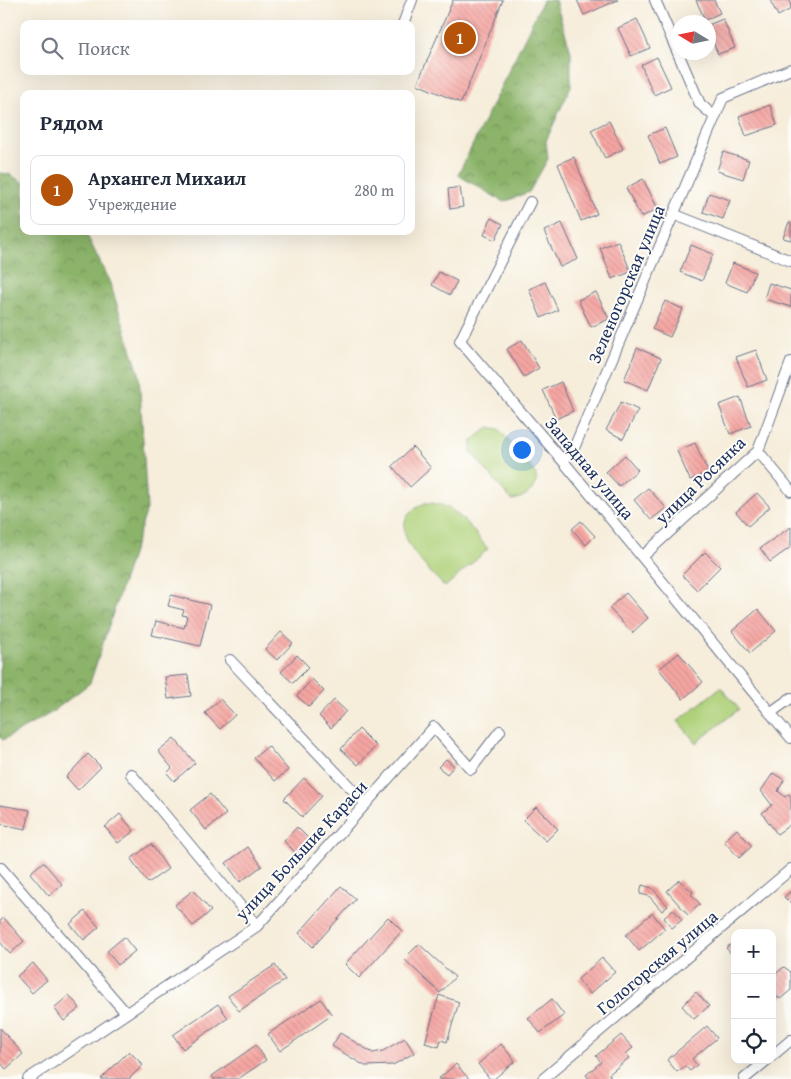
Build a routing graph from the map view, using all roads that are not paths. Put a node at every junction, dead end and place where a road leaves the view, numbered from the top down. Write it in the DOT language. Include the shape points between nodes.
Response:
graph roads {
  1 [pos="412,0"];
  2 [pos="655,0"];
  3 [pos="404,20"];
  4 [pos="791,69"];
  5 [pos="715,117"];
  6 [pos="530,202"];
  7 [pos="674,214"];
  8 [pos="791,261"];
  9 [pos="791,362"];
  10 [pos="758,451"];
  11 [pos="564,461"];
  12 [pos="791,491"];
  13 [pos="642,557"];
  14 [pos="230,660"];
  15 [pos="791,698"];
  16 [pos="770,713"];
  17 [pos="500,731"];
  18 [pos="791,738"];
  19 [pos="131,774"];
  20 [pos="366,804"];
  21 [pos="1,868"];
  22 [pos="791,869"];
  23 [pos="257,926"];
  24 [pos="126,1013"];
  25 [pos="791,1040"];
  26 [pos="776,1053"];
  27 [pos="762,1064"];
  28 [pos="28,1079"];
  29 [pos="543,1079"];
  30 [pos="744,1079"];
  1 -- 3 [label="street"];
  2 -- 5 [label="street" via="700,104"];
  4 -- 5 [label="street, Зеленогорская улица" via="723,98"];
  5 -- 7 [label="street, Зеленогорская улица"];
  6 -- 11 [label="street, Западная улица" via="460,341"];
  7 -- 8 [label="street"];
  7 -- 11 [label="street, Зеленогорская улица" via="574,448"];
  9 -- 10 [label="street, улица Росянка"];
  10 -- 12 [label="street"];
  10 -- 13 [label="street, улица Росянка"];
  11 -- 13 [label="street, Западная улица"];
  13 -- 16 [label="street, Западная улица"];
  14 -- 20 [label="street"];
  15 -- 16 [label="street"];
  16 -- 18 [label="street, Западная улица"];
  17 -- 20 [label="street, улица Большие Караси" via="471,769 434,728"];
  19 -- 23 [label="street"];
  20 -- 23 [label="street, улица Большие Караси"];
  21 -- 24 [label="street"];
  22 -- 29 [label="street, Гологорская улица"];
  23 -- 24 [label="street, улица Большие Караси"];
  24 -- 28 [label="street, улица Большие Караси"];
  25 -- 26 [label="street"];
  27 -- 30 [label="street"];
}
